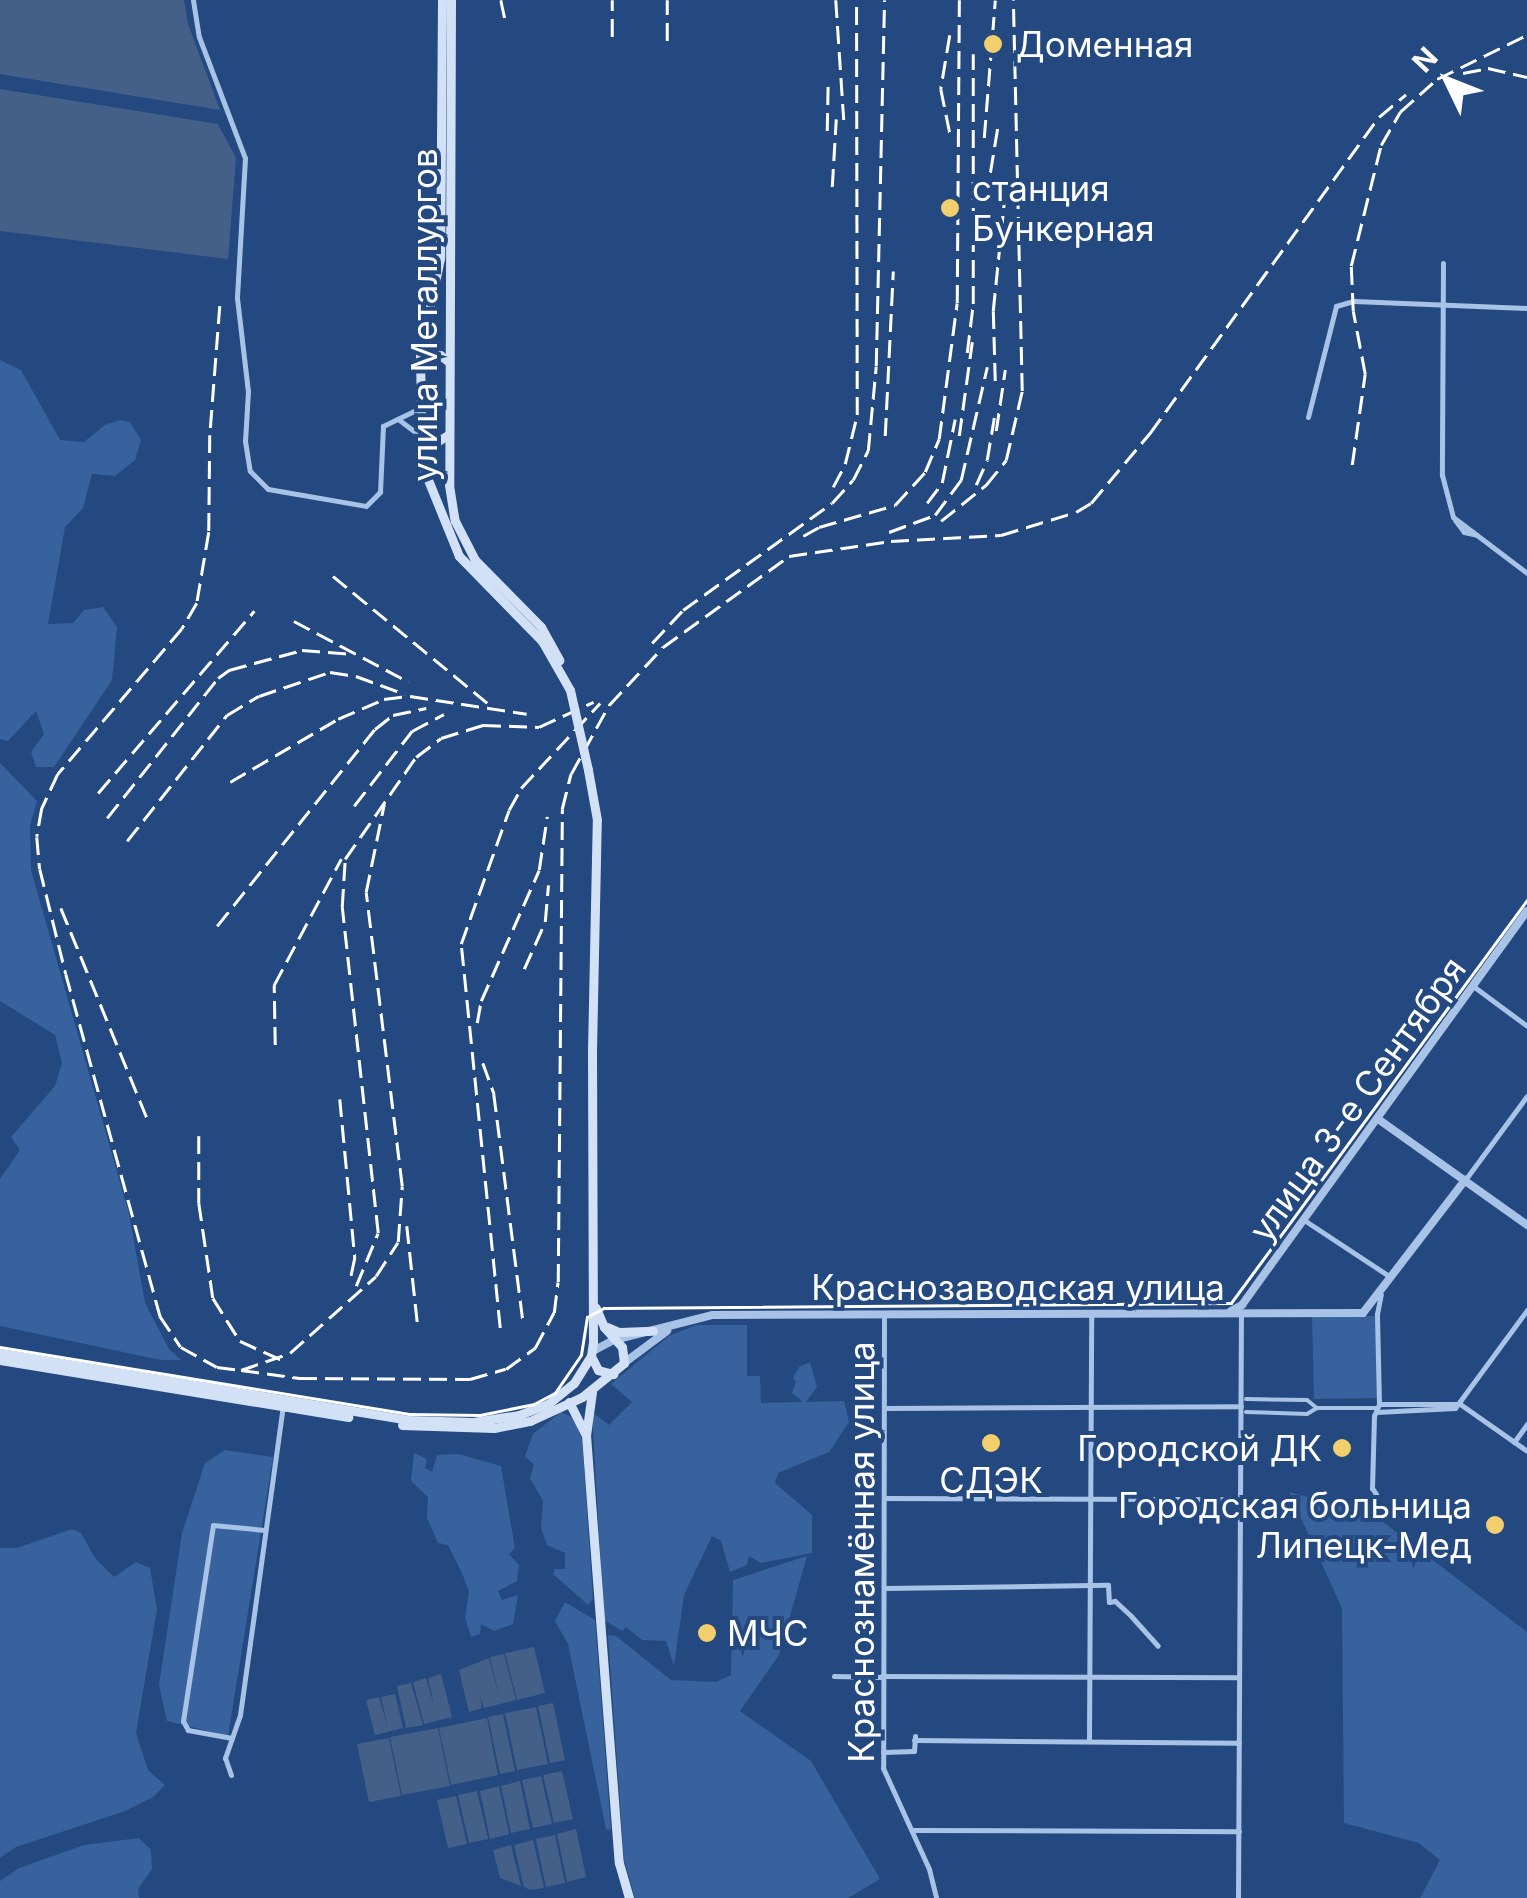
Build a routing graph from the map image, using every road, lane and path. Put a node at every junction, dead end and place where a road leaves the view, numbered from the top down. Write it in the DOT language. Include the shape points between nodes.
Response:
graph roads {
  1 [pos="193,0"];
  2 [pos="442,0"];
  3 [pos="451,0"];
  4 [pos="1444,263"];
  5 [pos="1444,308"];
  6 [pos="1527,308"];
  7 [pos="420,355"];
  8 [pos="449,362"];
  9 [pos="418,409"];
  10 [pos="398,418"];
  11 [pos="1308,418"];
  12 [pos="448,435"];
  13 [pos="420,436"];
  14 [pos="1527,573"];
  15 [pos="570,690"];
  16 [pos="1527,911"];
  17 [pos="1472,986"];
  18 [pos="1527,1026"];
  19 [pos="1527,1096"];
  20 [pos="1378,1119"];
  21 [pos="1465,1180"];
  22 [pos="1304,1220"];
  23 [pos="1527,1225"];
  24 [pos="1393,1279"];
  25 [pos="592,1285"];
  26 [pos="1381,1294"];
  27 [pos="1527,1310"];
  28 [pos="1244,1311"];
  29 [pos="1227,1313"];
  30 [pos="1092,1314"];
  31 [pos="1363,1314"];
  32 [pos="1377,1314"];
  33 [pos="884,1315"];
  34 [pos="602,1324"];
  35 [pos="674,1325"];
  36 [pos="653,1331"];
  37 [pos="614,1340"];
  38 [pos="592,1354"];
  39 [pos="0,1357"];
  40 [pos="624,1363"];
  41 [pos="612,1374"];
  42 [pos="574,1383"];
  43 [pos="593,1389"];
  44 [pos="284,1403"];
  45 [pos="570,1404"];
  46 [pos="1400,1404"];
  47 [pos="1460,1404"];
  48 [pos="1244,1406"];
  49 [pos="1090,1407"];
  50 [pos="886,1408"];
  51 [pos="1317,1408"];
  52 [pos="1377,1408"];
  53 [pos="1437,1408"];
  54 [pos="1400,1412"];
  55 [pos="1527,1424"];
  56 [pos="586,1435"];
  57 [pos="1514,1442"];
  58 [pos="1527,1451"];
  59 [pos="1376,1494"];
  60 [pos="1090,1496"];
  61 [pos="884,1498"];
  62 [pos="1240,1499"];
  63 [pos="265,1530"];
  64 [pos="1090,1585"];
  65 [pos="883,1588"];
  66 [pos="1158,1646"];
  67 [pos="834,1676"];
  68 [pos="882,1676"];
  69 [pos="1090,1677"];
  70 [pos="1239,1678"];
  71 [pos="232,1738"];
  72 [pos="1089,1740"];
  73 [pos="1239,1743"];
  74 [pos="882,1752"];
  75 [pos="231,1775"];
  76 [pos="912,1830"];
  77 [pos="1238,1831"];
  78 [pos="629,1898"];
  79 [pos="936,1898"];
  80 [pos="1238,1898"];
  1 -- 10 [label="street" via="199,36 245,158 237,298 250,471 268,489 366,506 380,492 382,426"];
  2 -- 7 [label="main road, улица Металлургов" via="440,258"];
  3 -- 8 [label="main road, улица Металлургов"];
  4 -- 5 [label="street"];
  5 -- 6 [label="street"];
  5 -- 11 [label="street" via="1354,301 1336,306"];
  5 -- 14 [label="street" via="1442,476 1453,517"];
  7 -- 8 [label="main road"];
  7 -- 9 [label="main road, улица Металлургов"];
  8 -- 12 [label="main road, улица Металлургов"];
  9 -- 10 [label="street"];
  9 -- 13 [label="main road, улица Металлургов"];
  10 -- 13 [label="street"];
  12 -- 13 [label="main road" via="438,441"];
  12 -- 15 [label="main road, улица Металлургов" via="449,485 463,540 547,635"];
  13 -- 15 [label="main road, улица Металлургов" via="422,465 459,556 542,641"];
  15 -- 25 [label="main road, bridge" via="597,820"];
  16 -- 17 [label="street, улица 3-е Сентября"];
  17 -- 18 [label="street"];
  17 -- 20 [label="street, улица 3-е Сентября"];
  19 -- 21 [label="street"];
  20 -- 21 [label="street"];
  20 -- 22 [label="street, улица 3-е Сентября"];
  21 -- 23 [label="street"];
  21 -- 24 [label="street"];
  22 -- 24 [label="street"];
  22 -- 28 [label="street, улица 3-е Сентября"];
  24 -- 26 [label="street"];
  25 -- 34 [label="main road"];
  25 -- 38 [label="main road"];
  26 -- 31 [label="street"];
  26 -- 32 [label="street"];
  27 -- 47 [label="street"];
  28 -- 29 [label="street, улица 3-е Сентября"];
  28 -- 31 [label="street, Краснозаводская улица"];
  28 -- 48 [label="street"];
  29 -- 30 [label="street, Краснозаводская улица"];
  30 -- 33 [label="street, Краснозаводская улица"];
  30 -- 49 [label="street"];
  31 -- 32 [label="street, Краснозаводская улица"];
  32 -- 52 [label="street"];
  33 -- 35 [label="street, Краснозаводская улица" via="713,1315"];
  33 -- 50 [label="street, Краснознамённая улица"];
  34 -- 36 [label="main road" via="619,1332"];
  34 -- 37 [label="main road"];
  35 -- 36 [label="street, Краснозаводская улица"];
  35 -- 40 [label="street"];
  36 -- 37 [label="street, Краснозаводская улица"];
  37 -- 38 [label="street"];
  37 -- 40 [label="main road"];
  38 -- 41 [label="main road" via="598,1370"];
  38 -- 42 [label="main road"];
  39 -- 44 [label="main road"];
  40 -- 41 [label="main road"];
  41 -- 43 [label="main road"];
  42 -- 44 [label="main road" via="540,1408 474,1422"];
  42 -- 45 [label="main road"];
  43 -- 45 [label="main road"];
  43 -- 56 [label="main road"];
  44 -- 45 [label="main road" via="456,1430 516,1425"];
  44 -- 63 [label="street"];
  45 -- 56 [label="main road"];
  46 -- 52 [label="street"];
  46 -- 53 [label="street"];
  46 -- 54 [label="street"];
  47 -- 53 [label="street"];
  47 -- 57 [label="street"];
  48 -- 49 [label="street"];
  48 -- 51 [label="street" via="1307,1414"];
  48 -- 51 [label="street" via="1306,1400"];
  48 -- 62 [label="street"];
  49 -- 50 [label="street"];
  49 -- 60 [label="street"];
  50 -- 61 [label="street, Краснознамённая улица"];
  51 -- 52 [label="street"];
  52 -- 54 [label="street"];
  52 -- 59 [label="street"];
  53 -- 54 [label="street"];
  55 -- 57 [label="street"];
  56 -- 78 [label="main road" via="618,1846"];
  57 -- 58 [label="street"];
  60 -- 61 [label="street"];
  60 -- 62 [label="street"];
  60 -- 64 [label="street"];
  61 -- 65 [label="street, Краснознамённая улица"];
  62 -- 70 [label="street"];
  63 -- 71 [label="street"];
  63 -- 71 [label="street" via="213,1525 183,1721 188,1730"];
  64 -- 65 [label="street"];
  64 -- 66 [label="street" via="1108,1585 1108,1602"];
  64 -- 69 [label="street"];
  65 -- 68 [label="street, Краснознамённая улица"];
  67 -- 68 [label="street"];
  68 -- 69 [label="street"];
  68 -- 74 [label="street, Краснознамённая улица"];
  69 -- 70 [label="street"];
  69 -- 72 [label="street"];
  70 -- 73 [label="street"];
  71 -- 75 [label="street" via="225,1758"];
  72 -- 73 [label="street"];
  72 -- 74 [label="street" via="914,1738 914,1751"];
  73 -- 77 [label="street"];
  74 -- 76 [label="street, Краснознамённая улица" via="884,1772"];
  76 -- 77 [label="street"];
  76 -- 79 [label="street, Краснознамённая улица"];
  77 -- 80 [label="street"];
}
